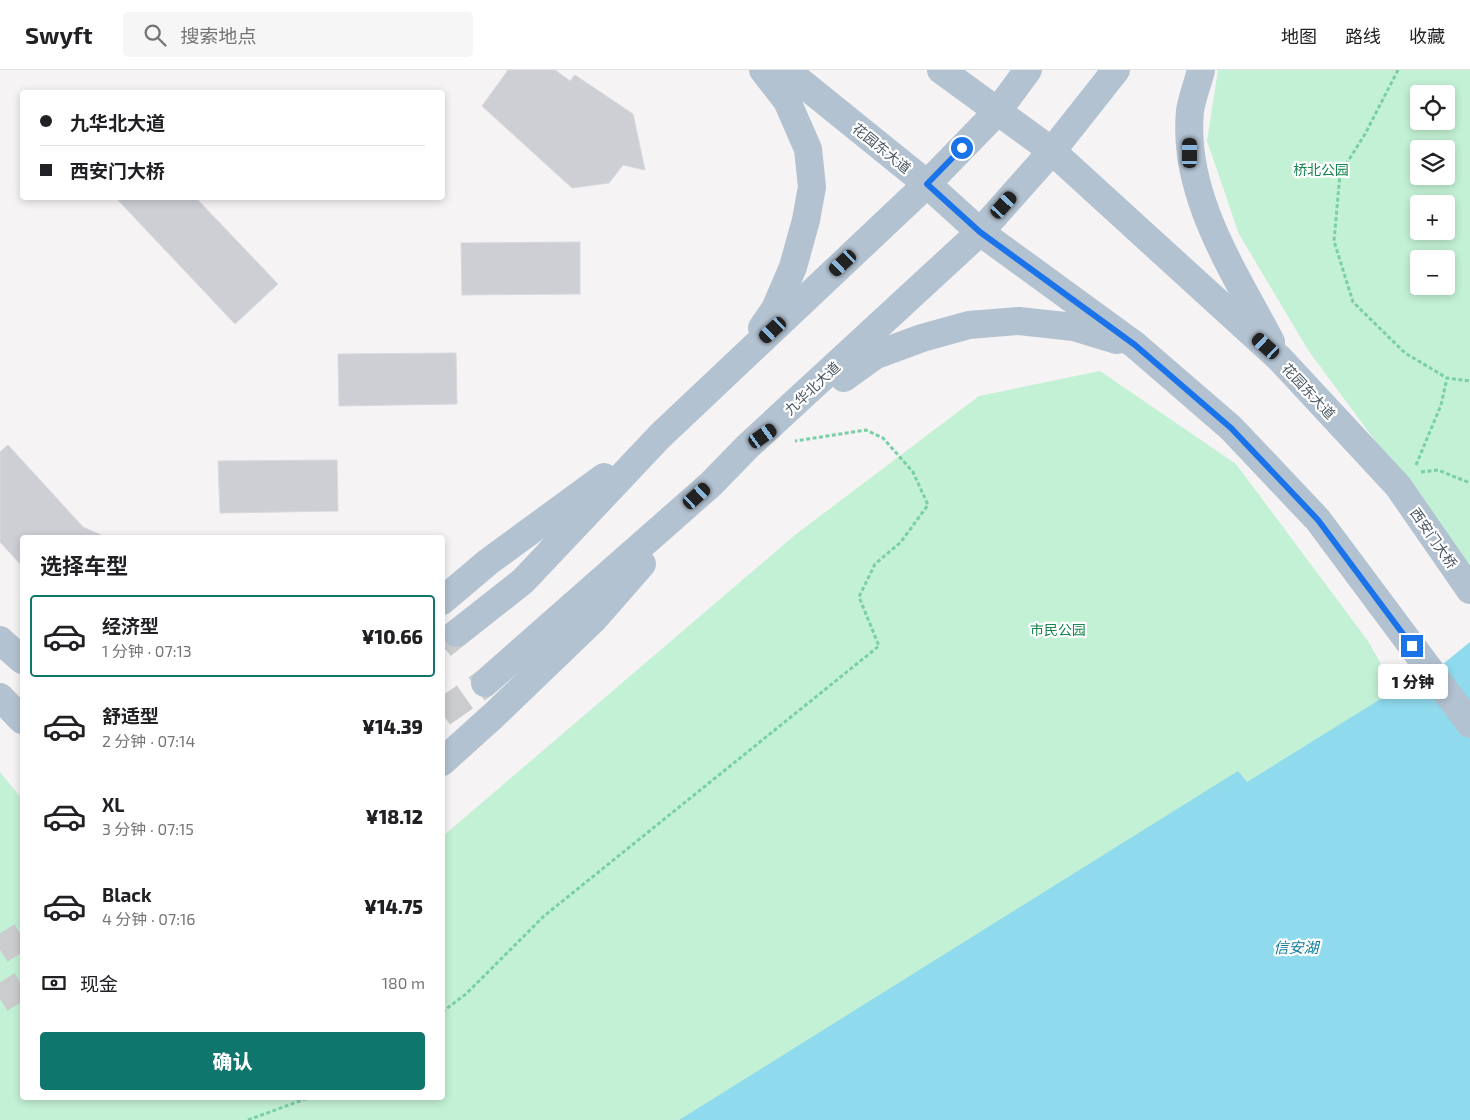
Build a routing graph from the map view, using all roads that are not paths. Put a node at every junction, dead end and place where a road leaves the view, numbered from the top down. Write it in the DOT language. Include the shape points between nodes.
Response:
graph roads {
  1 [pos="763,70"];
  2 [pos="786,70"];
  3 [pos="940,70"];
  4 [pos="1028,70"];
  5 [pos="1116,70"];
  6 [pos="1201,70"];
  7 [pos="997,112"];
  8 [pos="1052,151"];
  9 [pos="927,184"];
  10 [pos="980,232"];
  11 [pos="1135,345"];
  12 [pos="745,356"];
  13 [pos="1280,359"];
  14 [pos="660,436"];
  15 [pos="747,447"];
  16 [pos="711,484"];
  17 [pos="1398,486"];
  18 [pos="1470,590"];
  19 [pos="445,598"];
  20 [pos="457,634"];
  21 [pos="0,640"];
  22 [pos="20,658"];
  23 [pos="485,683"];
  24 [pos="0,697"];
  25 [pos="20,718"];
  26 [pos="1470,724"];
  27 [pos="445,759"];
  1 -- 12 [label="main road" via="787,101 808,150 812,187 793,267 775,308"];
  2 -- 9 [label="main road, 花园东大道"];
  3 -- 7 [label="main road, 花园东大道"];
  4 -- 7 [label="main road"];
  5 -- 8 [label="main road, 九华北大道"];
  6 -- 13 [label="main road" via="1190,110 1190,153 1202,204"];
  7 -- 8 [label="main road, 花园东大道"];
  7 -- 9 [label="main road"];
  8 -- 10 [label="main road, 九华北大道"];
  8 -- 13 [label="main road, 花园东大道"];
  9 -- 10 [label="main road, 花园东大道"];
  9 -- 12 [label="main road"];
  10 -- 11 [label="main road, 花园东大道"];
  10 -- 15 [label="main road, 九华北大道"];
  11 -- 15 [label="main road" via="1074,327 1019,321 968,325 876,355"];
  11 -- 26 [label="main road, 花园东大道" via="1231,428 1318,520"];
  12 -- 14 [label="main road"];
  13 -- 17 [label="main road, 花园东大道"];
  14 -- 19 [label="main road" via="488,562"];
  14 -- 20 [label="main road" via="523,581"];
  15 -- 16 [label="main road, 九华北大道"];
  16 -- 23 [label="main road, 九华北大道"];
  16 -- 27 [label="main road" via="593,620"];
  17 -- 18 [label="main road, 西安门大桥"];
  21 -- 22 [label="main road"];
  24 -- 25 [label="main road"];
}
